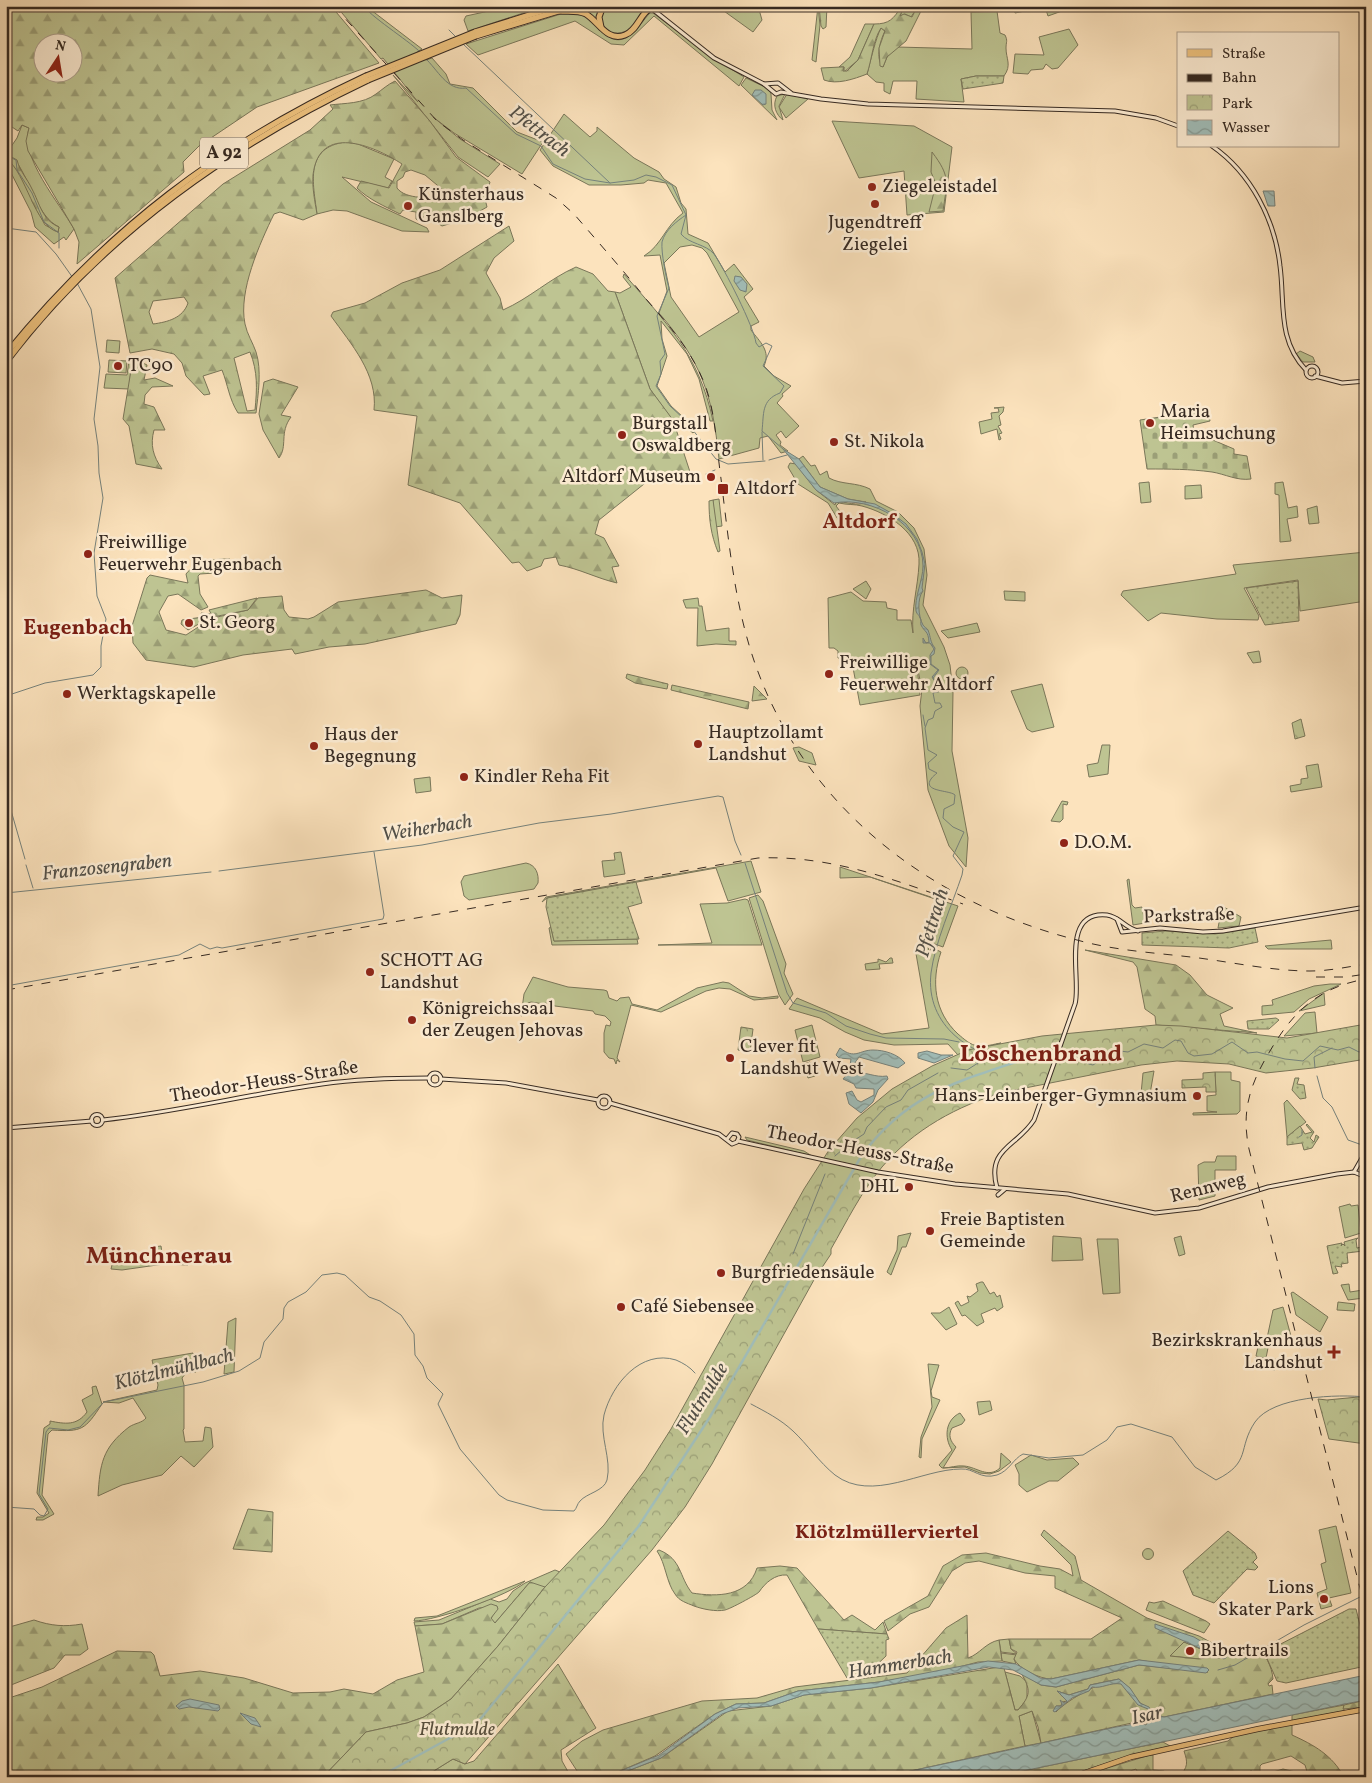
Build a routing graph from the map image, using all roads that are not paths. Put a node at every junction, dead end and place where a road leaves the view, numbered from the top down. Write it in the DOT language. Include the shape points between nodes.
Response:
graph roads {
  1 [pos="575,6"];
  2 [pos="603,6"];
  3 [pos="644,6"];
  4 [pos="650,7"];
  5 [pos="558,9"];
  6 [pos="643,15"];
  7 [pos="603,30"];
  8 [pos="772,86"];
  9 [pos="782,90"];
  10 [pos="1177,126"];
  11 [pos="1214,148"];
  12 [pos="58,296"];
  13 [pos="6,354"];
  14 [pos="6,362"];
  15 [pos="1307,368"];
  16 [pos="1316,375"];
  17 [pos="1366,381"];
  18 [pos="1366,908"];
  19 [pos="1117,918"];
  20 [pos="1124,924"];
  21 [pos="1138,930"];
  22 [pos="1123,932"];
  23 [pos="429,1078"];
  24 [pos="441,1079"];
  25 [pos="598,1100"];
  26 [pos="610,1104"];
  27 [pos="103,1120"];
  28 [pos="92,1121"];
  29 [pos="6,1128"];
  30 [pos="719,1134"];
  31 [pos="729,1134"];
  32 [pos="728,1139"];
  33 [pos="738,1139"];
  34 [pos="1366,1151"];
  35 [pos="1354,1172"];
  36 [pos="1366,1177"];
  37 [pos="994,1179"];
  38 [pos="987,1187"];
  39 [pos="997,1188"];
  40 [pos="1005,1189"];
  41 [pos="998,1195"];
  42 [pos="1366,1709"];
  43 [pos="1073,1777"];
  1 -- 5 [label="highway, A 92"];
  2 -- 7 [label="highway" via="599,17"];
  3 -- 6 [label="highway"];
  4 -- 6 [label="highway"];
  4 -- 8 [label="main road" via="714,58"];
  5 -- 7 [label="highway" via="582,13"];
  5 -- 12 [label="highway, A 92, bridge" via="476,34 367,78 302,113 224,159 158,206 99,255"];
  6 -- 7 [label="highway" via="624,36 612,36"];
  8 -- 9 [label="main road" via="780,84"];
  8 -- 9 [label="main road" via="775,94"];
  9 -- 10 [label="main road" via="821,100 868,104 1115,111 1156,118"];
  11 -- 15 [label="main road" via="1235,166 1269,220 1280,266 1284,326 1289,344"];
  12 -- 13 [label="highway, A 92"];
  12 -- 14 [label="highway, A 92"];
  15 -- 16 [label="main road" via="1315,367"];
  15 -- 16 [label="main road" via="1308,376"];
  16 -- 17 [label="main road" via="1342,382"];
  18 -- 21 [label="main road, Parkstraße" via="1212,932 1166,928"];
  19 -- 20 [label="main road"];
  19 -- 22 [label="main road"];
  19 -- 37 [label="main road" via="1099,915 1086,921 1081,928 1074,951 1077,996 1065,1033 1029,1127 1000,1154"];
  20 -- 21 [label="main road"];
  20 -- 22 [label="main road"];
  21 -- 22 [label="main road, Parkstraße"];
  23 -- 24 [label="main road, Theodor-Heuss-Straße" via="435,1073"];
  23 -- 24 [label="main road, Theodor-Heuss-Straße" via="435,1084"];
  23 -- 27 [label="main road, Theodor-Heuss-Straße" via="323,1084"];
  24 -- 25 [label="main road, Theodor-Heuss-Straße" via="513,1084"];
  25 -- 26 [label="main road, Theodor-Heuss-Straße" via="602,1108"];
  25 -- 26 [label="main road, Theodor-Heuss-Straße" via="606,1096"];
  26 -- 30 [label="main road, Theodor-Heuss-Straße"];
  27 -- 28 [label="main road" via="98,1126"];
  27 -- 28 [label="main road" via="97,1114"];
  28 -- 29 [label="main road"];
  30 -- 31 [label="main road, Theodor-Heuss-Straße"];
  30 -- 32 [label="main road, Theodor-Heuss-Straße"];
  31 -- 32 [label="main road"];
  31 -- 33 [label="main road, Theodor-Heuss-Straße" via="734,1132"];
  32 -- 33 [label="main road, Theodor-Heuss-Straße" via="732,1144"];
  33 -- 38 [label="main road, Theodor-Heuss-Straße" via="878,1172"];
  34 -- 35 [label="main road"];
  35 -- 36 [label="main road"];
  35 -- 40 [label="main road, Rennweg" via="1284,1184 1200,1208 1166,1213 1142,1211 1072,1195"];
  37 -- 38 [label="main road"];
  37 -- 39 [label="main road"];
  38 -- 39 [label="main road, Theodor-Heuss-Straße"];
  39 -- 40 [label="main road, Rennweg"];
  40 -- 41 [label="main road"];
  42 -- 43 [label="main road" via="1140,1755"];
}
